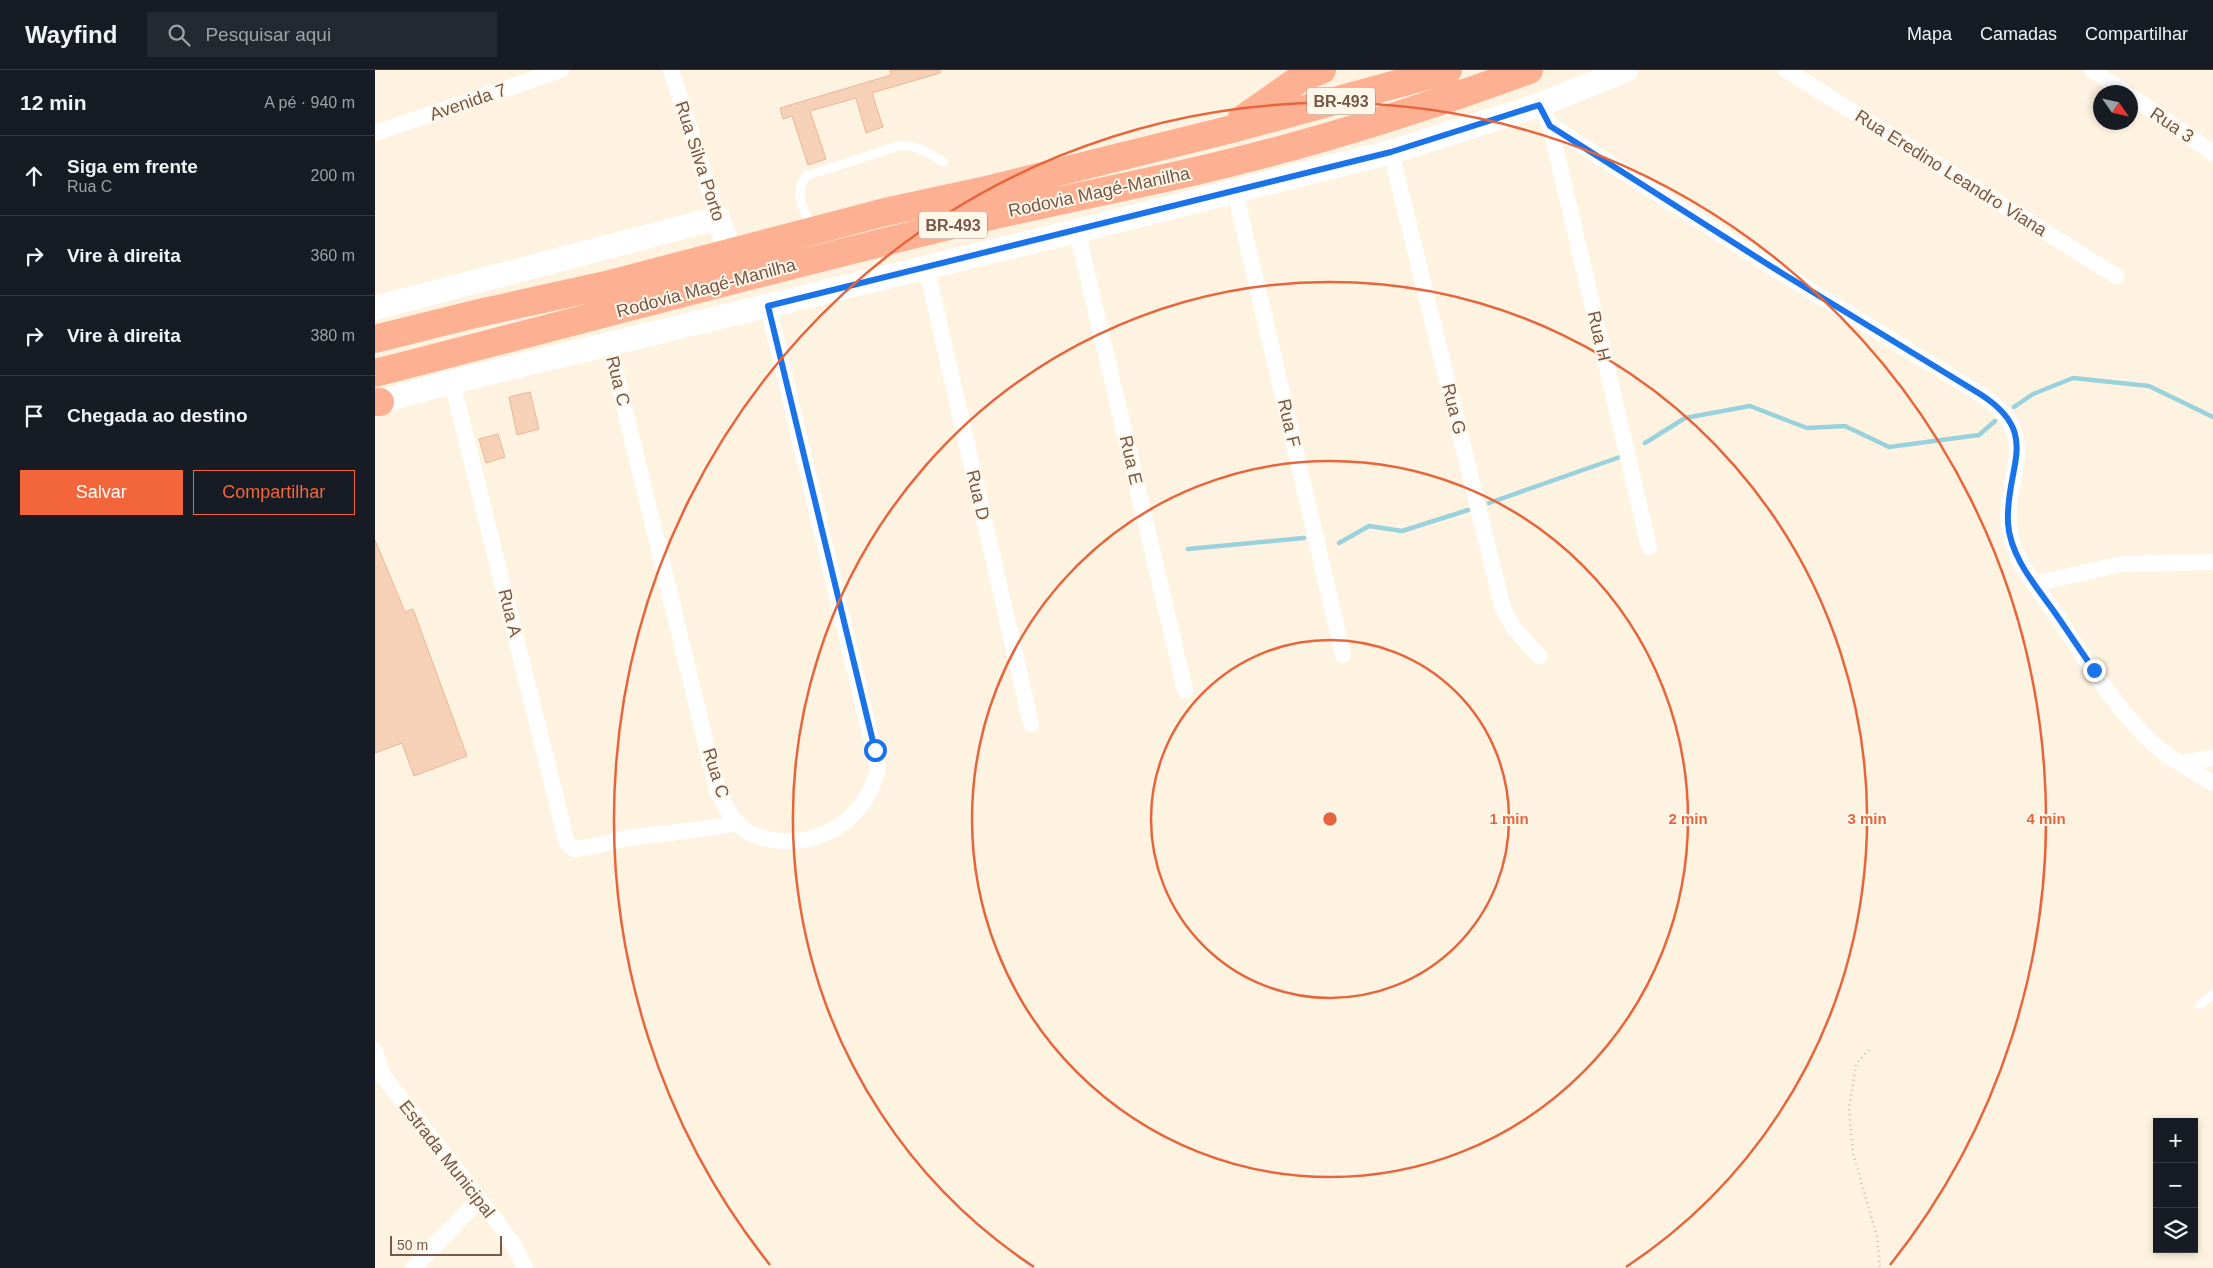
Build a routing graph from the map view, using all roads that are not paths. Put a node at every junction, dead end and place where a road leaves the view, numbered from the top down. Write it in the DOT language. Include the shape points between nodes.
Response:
graph roads {
  1 [pos="561,70"];
  2 [pos="671,70"];
  3 [pos="1322,70"];
  4 [pos="1448,70"];
  5 [pos="1529,70"];
  6 [pos="1627,70"];
  7 [pos="1786,70"];
  8 [pos="2092,70"];
  9 [pos="2114,85"];
  10 [pos="2138,101"];
  11 [pos="1545,115"];
  12 [pos="1232,129"];
  13 [pos="375,132"];
  14 [pos="1391,152"];
  15 [pos="2213,153"];
  16 [pos="944,162"];
  17 [pos="1235,191"];
  18 [pos="719,218"];
  19 [pos="813,230"];
  20 [pos="1077,231"];
  21 [pos="730,251"];
  22 [pos="926,266"];
  23 [pos="2116,276"];
  24 [pos="768,306"];
  25 [pos="375,308"];
  26 [pos="375,339"];
  27 [pos="609,344"];
  28 [pos="375,373"];
  29 [pos="452,382"];
  30 [pos="377,402"];
  31 [pos="1649,547"];
  32 [pos="2213,562"];
  33 [pos="2034,584"];
  34 [pos="1343,655"];
  35 [pos="1539,656"];
  36 [pos="1185,690"];
  37 [pos="1031,724"];
  38 [pos="2213,758"];
  39 [pos="2183,763"];
  40 [pos="2213,783"];
  41 [pos="737,823"];
  42 [pos="2213,994"];
  43 [pos="2200,1005"];
  44 [pos="375,1051"];
  45 [pos="379,1080"];
  46 [pos="479,1200"];
  47 [pos="413,1268"];
  48 [pos="525,1268"];
  1 -- 13 [label="street, Avenida 7"];
  2 -- 18 [label="street, Rua Silva Porto"];
  3 -- 12 [label="highway" via="1301,78"];
  4 -- 12 [label="highway, Rodovia Magé-Manilha / BR-493"];
  5 -- 28 [label="highway, Rodovia Magé-Manilha / BR-493" via="1439,103 1199,171 881,242"];
  6 -- 11 [label="main road"];
  7 -- 23 [label="street, Rua Eredino Leandro Viana"];
  8 -- 9 [label="street"];
  10 -- 15 [label="street, Rua 3"];
  11 -- 14 [label="main road"];
  11 -- 31 [label="street, Rua H"];
  11 -- 33 [label="street" via="1763,262 2001,409 2017,436 2008,524 2016,553"];
  12 -- 19 [label="highway, Rodovia Magé-Manilha / BR-493"];
  14 -- 17 [label="main road"];
  14 -- 35 [label="street, Rua G" via="1503,609 1514,628"];
  16 -- 19 [label="lane" via="909,144 806,176 800,185 799,197"];
  17 -- 20 [label="main road"];
  17 -- 34 [label="street, Rua F"];
  18 -- 21 [label="main road, Rua Silva Porto"];
  18 -- 25 [label="main road"];
  19 -- 21 [label="highway, Rodovia Magé-Manilha / BR-493"];
  20 -- 22 [label="main road"];
  20 -- 36 [label="street, Rua E"];
  21 -- 26 [label="highway, Rodovia Magé-Manilha / BR-493" via="606,285"];
  22 -- 24 [label="main road"];
  22 -- 37 [label="street, Rua D"];
  24 -- 27 [label="main road"];
  24 -- 41 [label="street, Rua C" via="878,768 875,782 848,819 811,840 776,841 747,832"];
  27 -- 29 [label="main road"];
  27 -- 41 [label="street, Rua C" via="711,770 718,793"];
  29 -- 30 [label="main road"];
  29 -- 41 [label="street, Rua A" via="567,843 574,849 586,848 635,837"];
  32 -- 33 [label="street" via="2122,564"];
  33 -- 39 [label="street" via="2133,722 2159,749"];
  38 -- 39 [label="street"];
  39 -- 40 [label="street"];
  42 -- 43 [label="lane"];
  44 -- 45 [label="street"];
  45 -- 46 [label="street, Estrada Municipal"];
  46 -- 47 [label="street"];
  46 -- 48 [label="street, Estrada Municipal" via="513,1244"];
}
